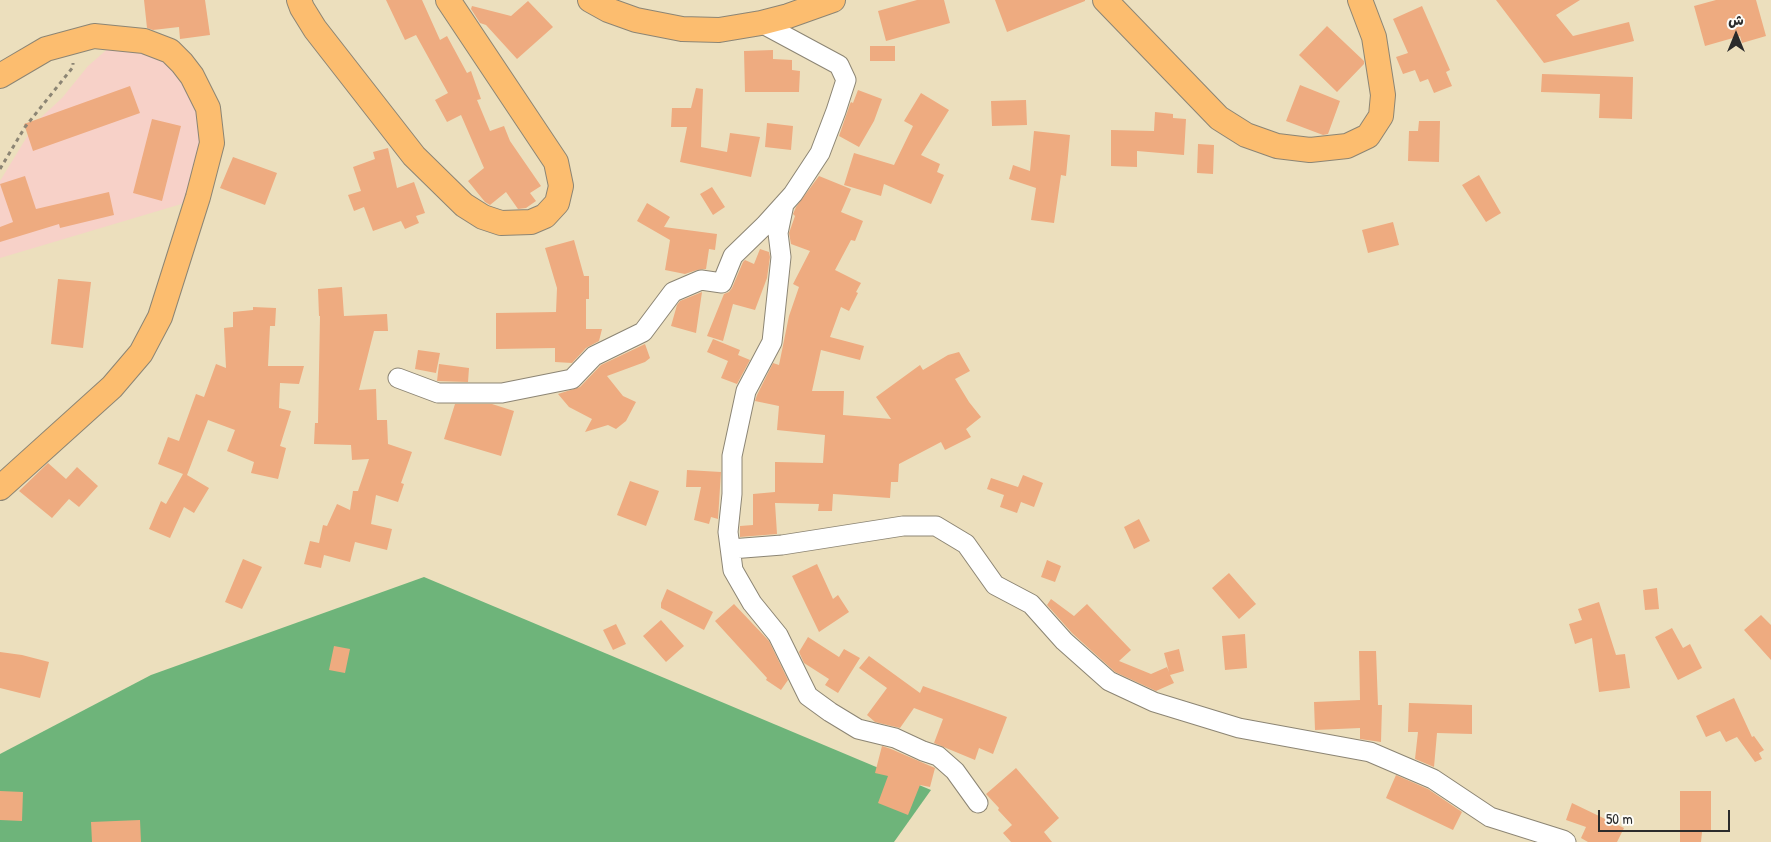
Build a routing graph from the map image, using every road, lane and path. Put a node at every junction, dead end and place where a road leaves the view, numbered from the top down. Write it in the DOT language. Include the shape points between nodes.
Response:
graph roads {
  1 [pos="299,0"];
  2 [pos="448,0"];
  3 [pos="590,0"];
  4 [pos="1105,0"];
  5 [pos="1360,0"];
  6 [pos="820,2"];
  7 [pos="761,23"];
  8 [pos="72,42"];
  9 [pos="0,76"];
  10 [pos="0,169"];
  11 [pos="784,204"];
  12 [pos="398,378"];
  13 [pos="0,488"];
  14 [pos="731,550"];
  15 [pos="978,804"];
  16 [pos="1566,842"];
  1 -- 2 [label="main road" via="315,29 414,156 464,205 501,223 531,222 545,216 557,203 562,186 556,162"];
  3 -- 7 [label="main road" via="636,20 682,28 719,30"];
  4 -- 5 [label="main road" via="1219,118 1261,141 1310,150 1347,146 1368,136 1381,116 1383,95 1374,37"];
  6 -- 7 [label="main road"];
  7 -- 11 [label="street" via="839,65 846,80 820,153"];
  8 -- 9 [label="main road" via="46,49"];
  8 -- 10 [label="path" via="73,68 25,127"];
  8 -- 13 [label="main road" via="94,36 144,40 170,51 192,76 208,108 212,143 160,317 141,353 112,386"];
  11 -- 12 [label="street" via="733,256 722,283 701,280 673,292 643,332 594,356 572,379 502,393 438,393"];
  11 -- 14 [label="street" via="778,233 781,257 772,342 746,391 732,456 728,532"];
  14 -- 15 [label="street" via="733,570 752,603 778,635 808,696 858,729 895,738 938,756 955,771"];
  14 -- 16 [label="street" via="903,526 936,526 966,544 996,585 1031,604 1064,641 1110,681 1154,702 1238,728 1370,752 1434,779 1490,817"];
}
